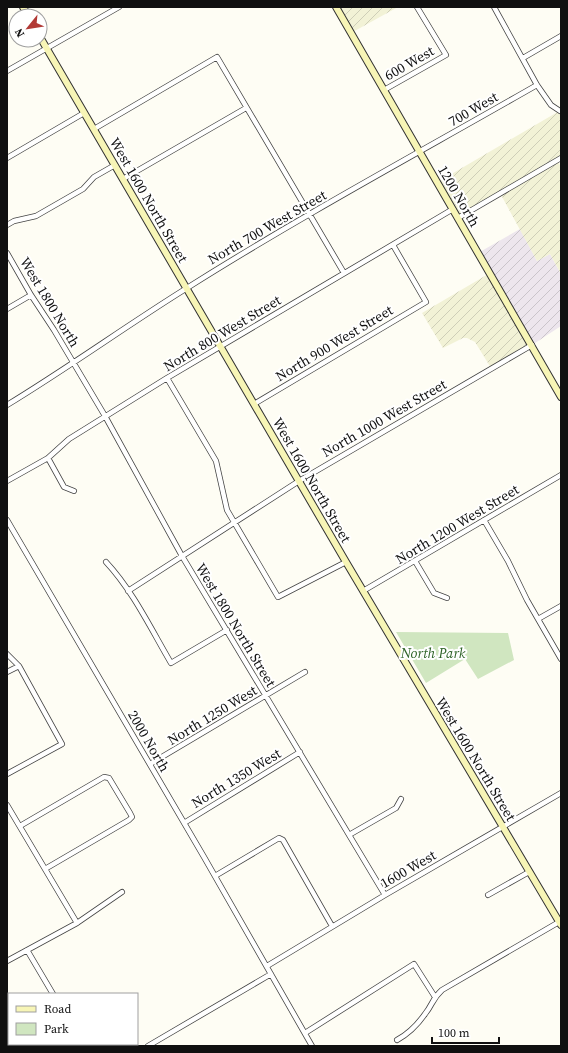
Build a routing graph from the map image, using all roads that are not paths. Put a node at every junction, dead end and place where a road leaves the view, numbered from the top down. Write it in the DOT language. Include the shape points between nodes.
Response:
graph roads {
  1 [pos="119,7"];
  2 [pos="336,7"];
  3 [pos="417,7"];
  4 [pos="494,7"];
  5 [pos="561,36"];
  6 [pos="48,47"];
  7 [pos="47,48"];
  8 [pos="523,58"];
  9 [pos="7,71"];
  10 [pos="537,85"];
  11 [pos="384,90"];
  12 [pos="246,108"];
  13 [pos="560,110"];
  14 [pos="84,113"];
  15 [pos="94,129"];
  16 [pos="420,152"];
  17 [pos="7,158"];
  18 [pos="561,158"];
  19 [pos="116,166"];
  20 [pos="124,179"];
  21 [pos="453,209"];
  22 [pos="309,215"];
  23 [pos="458,218"];
  24 [pos="7,225"];
  25 [pos="393,245"];
  26 [pos="7,253"];
  27 [pos="344,273"];
  28 [pos="186,288"];
  29 [pos="31,295"];
  30 [pos="7,309"];
  31 [pos="532,344"];
  32 [pos="220,347"];
  33 [pos="74,363"];
  34 [pos="167,378"];
  35 [pos="561,397"];
  36 [pos="254,404"];
  37 [pos="7,406"];
  38 [pos="105,416"];
  39 [pos="48,458"];
  40 [pos="561,474"];
  41 [pos="7,481"];
  42 [pos="299,481"];
  43 [pos="74,491"];
  44 [pos="7,520"];
  45 [pos="484,520"];
  46 [pos="234,523"];
  47 [pos="182,556"];
  48 [pos="414,561"];
  49 [pos="106,562"];
  50 [pos="346,562"];
  51 [pos="128,591"];
  52 [pos="363,591"];
  53 [pos="447,598"];
  54 [pos="561,606"];
  55 [pos="538,619"];
  56 [pos="227,630"];
  57 [pos="7,654"];
  58 [pos="561,659"];
  59 [pos="18,666"];
  60 [pos="7,672"];
  61 [pos="305,672"];
  62 [pos="266,695"];
  63 [pos="300,752"];
  64 [pos="150,764"];
  65 [pos="7,774"];
  66 [pos="561,793"];
  67 [pos="400,799"];
  68 [pos="7,805"];
  69 [pos="184,823"];
  70 [pos="20,826"];
  71 [pos="503,828"];
  72 [pos="349,836"];
  73 [pos="45,869"];
  74 [pos="529,872"];
  75 [pos="216,876"];
  76 [pos="122,892"];
  77 [pos="385,895"];
  78 [pos="488,895"];
  79 [pos="77,923"];
  80 [pos="560,923"];
  81 [pos="332,926"];
  82 [pos="27,950"];
  83 [pos="7,961"];
  84 [pos="267,966"];
  85 [pos="271,974"];
  86 [pos="52,993"];
  87 [pos="435,996"];
  88 [pos="305,1033"];
  89 [pos="397,1040"];
  90 [pos="148,1046"];
  91 [pos="312,1046"];
  1 -- 6 [label="street"];
  2 -- 11 [label="street, 1200 North"];
  3 -- 11 [label="street, 600 West" via="446,55"];
  4 -- 8 [label="street"];
  5 -- 8 [label="street"];
  7 -- 9 [label="street"];
  7 -- 14 [label="street, West 1600 North Street"];
  8 -- 10 [label="street"];
  10 -- 13 [label="street" via="551,105"];
  10 -- 16 [label="street, 700 West"];
  11 -- 16 [label="street, 1200 North"];
  12 -- 15 [label="street" via="217,57"];
  12 -- 20 [label="street"];
  12 -- 22 [label="street"];
  14 -- 15 [label="street, West 1600 North Street"];
  14 -- 17 [label="street"];
  15 -- 19 [label="street, West 1600 North Street"];
  16 -- 21 [label="street, 1200 North"];
  16 -- 22 [label="street, North 700 West Street"];
  18 -- 23 [label="street"];
  19 -- 20 [label="street, West 1600 North Street"];
  19 -- 24 [label="street" via="94,177 83,189 36,216"];
  20 -- 28 [label="street, West 1600 North Street"];
  21 -- 23 [label="street, 1200 North"];
  21 -- 25 [label="street, North 800 West Street"];
  22 -- 27 [label="street"];
  22 -- 28 [label="street, North 700 West Street"];
  23 -- 31 [label="street, 1200 North"];
  25 -- 27 [label="street, North 800 West Street"];
  25 -- 36 [label="street, North 900 West Street" via="426,302"];
  26 -- 29 [label="street, West 1800 North"];
  27 -- 32 [label="street, North 800 West Street"];
  28 -- 32 [label="street, West 1600 North Street"];
  28 -- 33 [label="street, North 700 West Street"];
  29 -- 30 [label="street"];
  29 -- 33 [label="street, West 1800 North"];
  31 -- 35 [label="street, 1200 North"];
  31 -- 42 [label="street, North 1000 West Street"];
  32 -- 34 [label="street, North 800 West Street"];
  32 -- 36 [label="street, West 1600 North Street"];
  33 -- 37 [label="street, North 700 West Street"];
  33 -- 38 [label="street, West 1800 North Street"];
  34 -- 38 [label="street, North 800 West Street"];
  34 -- 46 [label="street" via="216,461 227,510"];
  36 -- 42 [label="street, West 1600 North Street"];
  38 -- 39 [label="street, North 800 West Street" via="69,439"];
  38 -- 47 [label="street, West 1800 North Street"];
  39 -- 41 [label="street, North 800 West Street"];
  39 -- 43 [label="street" via="64,487"];
  40 -- 45 [label="street, North 1200 West Street"];
  42 -- 46 [label="street, North 1000 West Street"];
  42 -- 50 [label="street, West 1600 North Street"];
  44 -- 64 [label="street, 2000 North"];
  45 -- 48 [label="street, North 1200 West Street"];
  45 -- 55 [label="street"];
  46 -- 47 [label="street, North 1000 West Street"];
  46 -- 50 [label="street" via="278,597"];
  47 -- 51 [label="street, North 1000 West Street"];
  47 -- 56 [label="street, West 1800 North Street"];
  48 -- 52 [label="street, North 1200 West Street"];
  48 -- 53 [label="street" via="434,593"];
  49 -- 51 [label="street"];
  50 -- 52 [label="street, West 1600 North Street"];
  51 -- 56 [label="street" via="171,663"];
  52 -- 71 [label="street, West 1600 North Street"];
  54 -- 55 [label="street"];
  55 -- 58 [label="street"];
  56 -- 62 [label="street, West 1800 North Street"];
  57 -- 59 [label="street"];
  59 -- 60 [label="street"];
  59 -- 65 [label="street" via="62,744"];
  61 -- 62 [label="street, North 1250 West"];
  62 -- 63 [label="street, West 1800 North Street"];
  62 -- 64 [label="street, North 1250 West"];
  63 -- 69 [label="street, North 1350 West"];
  63 -- 72 [label="street, West 1800 North Street"];
  64 -- 69 [label="street, 2000 North"];
  66 -- 71 [label="street, 1600 West"];
  67 -- 72 [label="street" via="396,808"];
  68 -- 70 [label="street"];
  69 -- 75 [label="street, 2000 North"];
  70 -- 73 [label="street"];
  70 -- 73 [label="street" via="104,777 109,778 132,817"];
  71 -- 74 [label="street, West 1600 North Street"];
  71 -- 77 [label="street, 1600 West"];
  72 -- 77 [label="street, West 1800 North Street"];
  73 -- 79 [label="street"];
  74 -- 78 [label="street"];
  74 -- 80 [label="street, West 1600 North Street"];
  75 -- 81 [label="street" via="279,838 283,840"];
  75 -- 84 [label="street, 2000 North"];
  76 -- 79 [label="street"];
  77 -- 81 [label="street, 1600 West"];
  79 -- 82 [label="street"];
  80 -- 87 [label="street"];
  81 -- 84 [label="street, 1600 West"];
  82 -- 83 [label="street"];
  82 -- 86 [label="street"];
  84 -- 85 [label="street, 2000 North"];
  85 -- 88 [label="street, 2000 North"];
  85 -- 90 [label="street"];
  87 -- 88 [label="street" via="414,964"];
  87 -- 89 [label="street" via="425,1014 407,1034"];
  88 -- 91 [label="street, 2000 North"];
}
